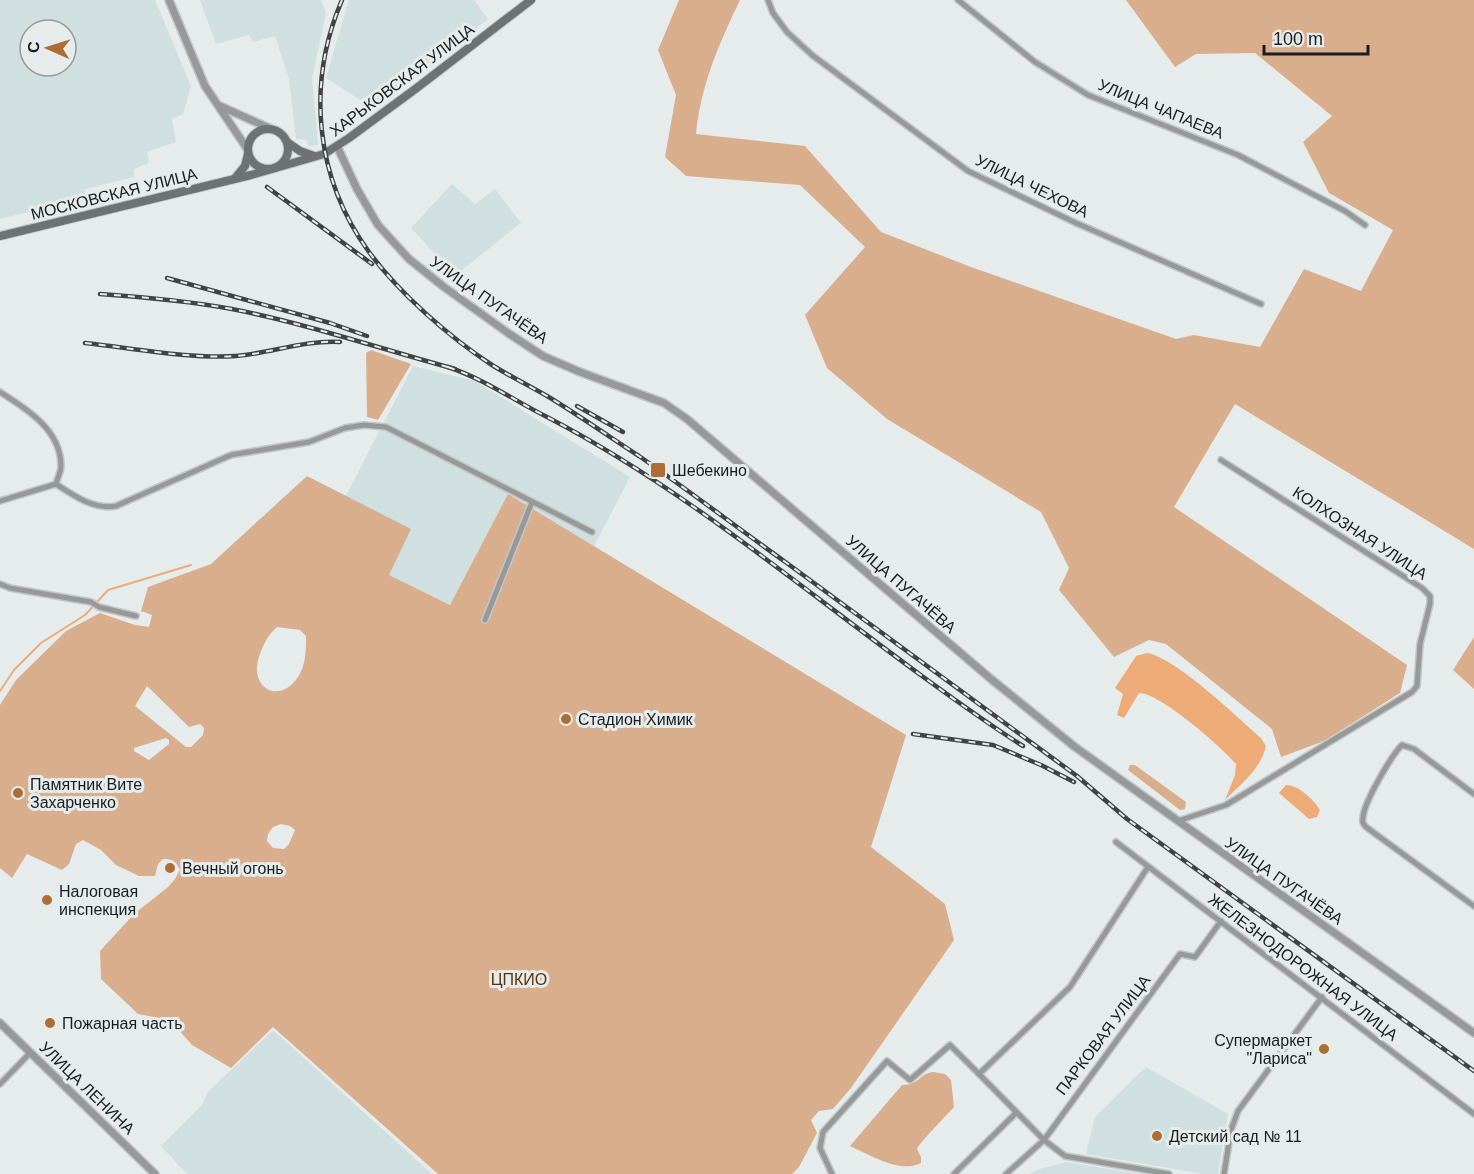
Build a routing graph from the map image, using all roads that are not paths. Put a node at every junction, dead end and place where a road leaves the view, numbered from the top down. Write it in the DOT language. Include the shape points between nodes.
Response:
graph roads {
  1 [pos="169,0"];
  2 [pos="531,0"];
  3 [pos="768,0"];
  4 [pos="958,0"];
  5 [pos="218,105"];
  6 [pos="269,128"];
  7 [pos="287,142"];
  8 [pos="337,146"];
  9 [pos="248,151"];
  10 [pos="316,156"];
  11 [pos="274,168"];
  12 [pos="235,178"];
  13 [pos="1365,225"];
  14 [pos="0,236"];
  15 [pos="1261,304"];
  16 [pos="0,392"];
  17 [pos="1221,460"];
  18 [pos="56,484"];
  19 [pos="0,501"];
  20 [pos="532,502"];
  21 [pos="592,532"];
  22 [pos="0,584"];
  23 [pos="136,616"];
  24 [pos="485,621"];
  25 [pos="1474,794"];
  26 [pos="1178,821"];
  27 [pos="1116,842"];
  28 [pos="1148,867"];
  29 [pos="1474,906"];
  30 [pos="1221,921"];
  31 [pos="1322,997"];
  32 [pos="0,1023"];
  33 [pos="1474,1033"];
  34 [pos="31,1052"];
  35 [pos="979,1074"];
  36 [pos="0,1084"];
  37 [pos="1016,1113"];
  38 [pos="1474,1114"];
  39 [pos="1044,1140"];
  40 [pos="155,1174"];
  41 [pos="832,1174"];
  42 [pos="954,1174"];
  43 [pos="1006,1174"];
  44 [pos="1169,1174"];
  45 [pos="1224,1174"];
  1 -- 5 [label="street" via="205,86"];
  2 -- 8 [label="main road, ХАРЬКОВСКАЯ УЛИЦА"];
  3 -- 15 [label="street, УЛИЦА ЧЕХОВА" via="787,32 812,55 968,171"];
  4 -- 13 [label="street, УЛИЦА ЧАПАЕВА" via="1035,62 1088,95 1238,155"];
  5 -- 6 [label="street"];
  5 -- 9 [label="street"];
  6 -- 7 [label="main road" via="280,132"];
  6 -- 9 [label="main road" via="254,134"];
  7 -- 10 [label="main road"];
  7 -- 11 [label="main road" via="286,158"];
  8 -- 10 [label="main road, ХАРЬКОВСКАЯ УЛИЦА"];
  8 -- 26 [label="street, УЛИЦА ПУГАЧЁВА" via="378,225 408,259 543,356 664,403 687,419 991,679 1075,747"];
  9 -- 11 [label="main road" via="255,164"];
  9 -- 12 [label="main road" via="245,166"];
  10 -- 11 [label="main road, ХАРЬКОВСКАЯ УЛИЦА"];
  11 -- 12 [label="main road, МОСКОВСКАЯ УЛИЦА"];
  12 -- 14 [label="main road, МОСКОВСКАЯ УЛИЦА"];
  16 -- 18 [label="street" via="32,412 58,447 61,467"];
  17 -- 26 [label="street, КОЛХОЗНАЯ УЛИЦА" via="1422,588 1430,596 1430,603 1412,692 1226,805"];
  18 -- 19 [label="street"];
  18 -- 20 [label="street" via="106,508 231,455 309,442 364,425 386,428"];
  20 -- 21 [label="street"];
  20 -- 24 [label="street"];
  22 -- 23 [label="street" via="91,602"];
  25 -- 29 [label="street" via="1414,749 1402,745 1376,787 1362,821"];
  26 -- 33 [label="street, УЛИЦА ПУГАЧЁВА"];
  27 -- 28 [label="street, ЖЕЛЕЗНОДОРОЖНАЯ УЛИЦА"];
  28 -- 30 [label="street, ЖЕЛЕЗНОДОРОЖНАЯ УЛИЦА"];
  28 -- 35 [label="street" via="1070,987"];
  30 -- 31 [label="street, ЖЕЛЕЗНОДОРОЖНАЯ УЛИЦА"];
  30 -- 39 [label="street, ПАРКОВАЯ УЛИЦА" via="1195,957 1180,954"];
  31 -- 38 [label="street, ЖЕЛЕЗНОДОРОЖНАЯ УЛИЦА"];
  31 -- 45 [label="street" via="1238,1111"];
  32 -- 34 [label="street, УЛИЦА ЛЕНИНА"];
  34 -- 36 [label="street"];
  34 -- 40 [label="street, УЛИЦА ЛЕНИНА"];
  35 -- 37 [label="street"];
  35 -- 41 [label="street" via="950,1045 910,1080 887,1061 823,1132 820,1148"];
  37 -- 39 [label="street"];
  37 -- 42 [label="street"];
  39 -- 43 [label="street, ПАРКОВАЯ УЛИЦА"];
  39 -- 44 [label="street" via="1065,1156"];
}
